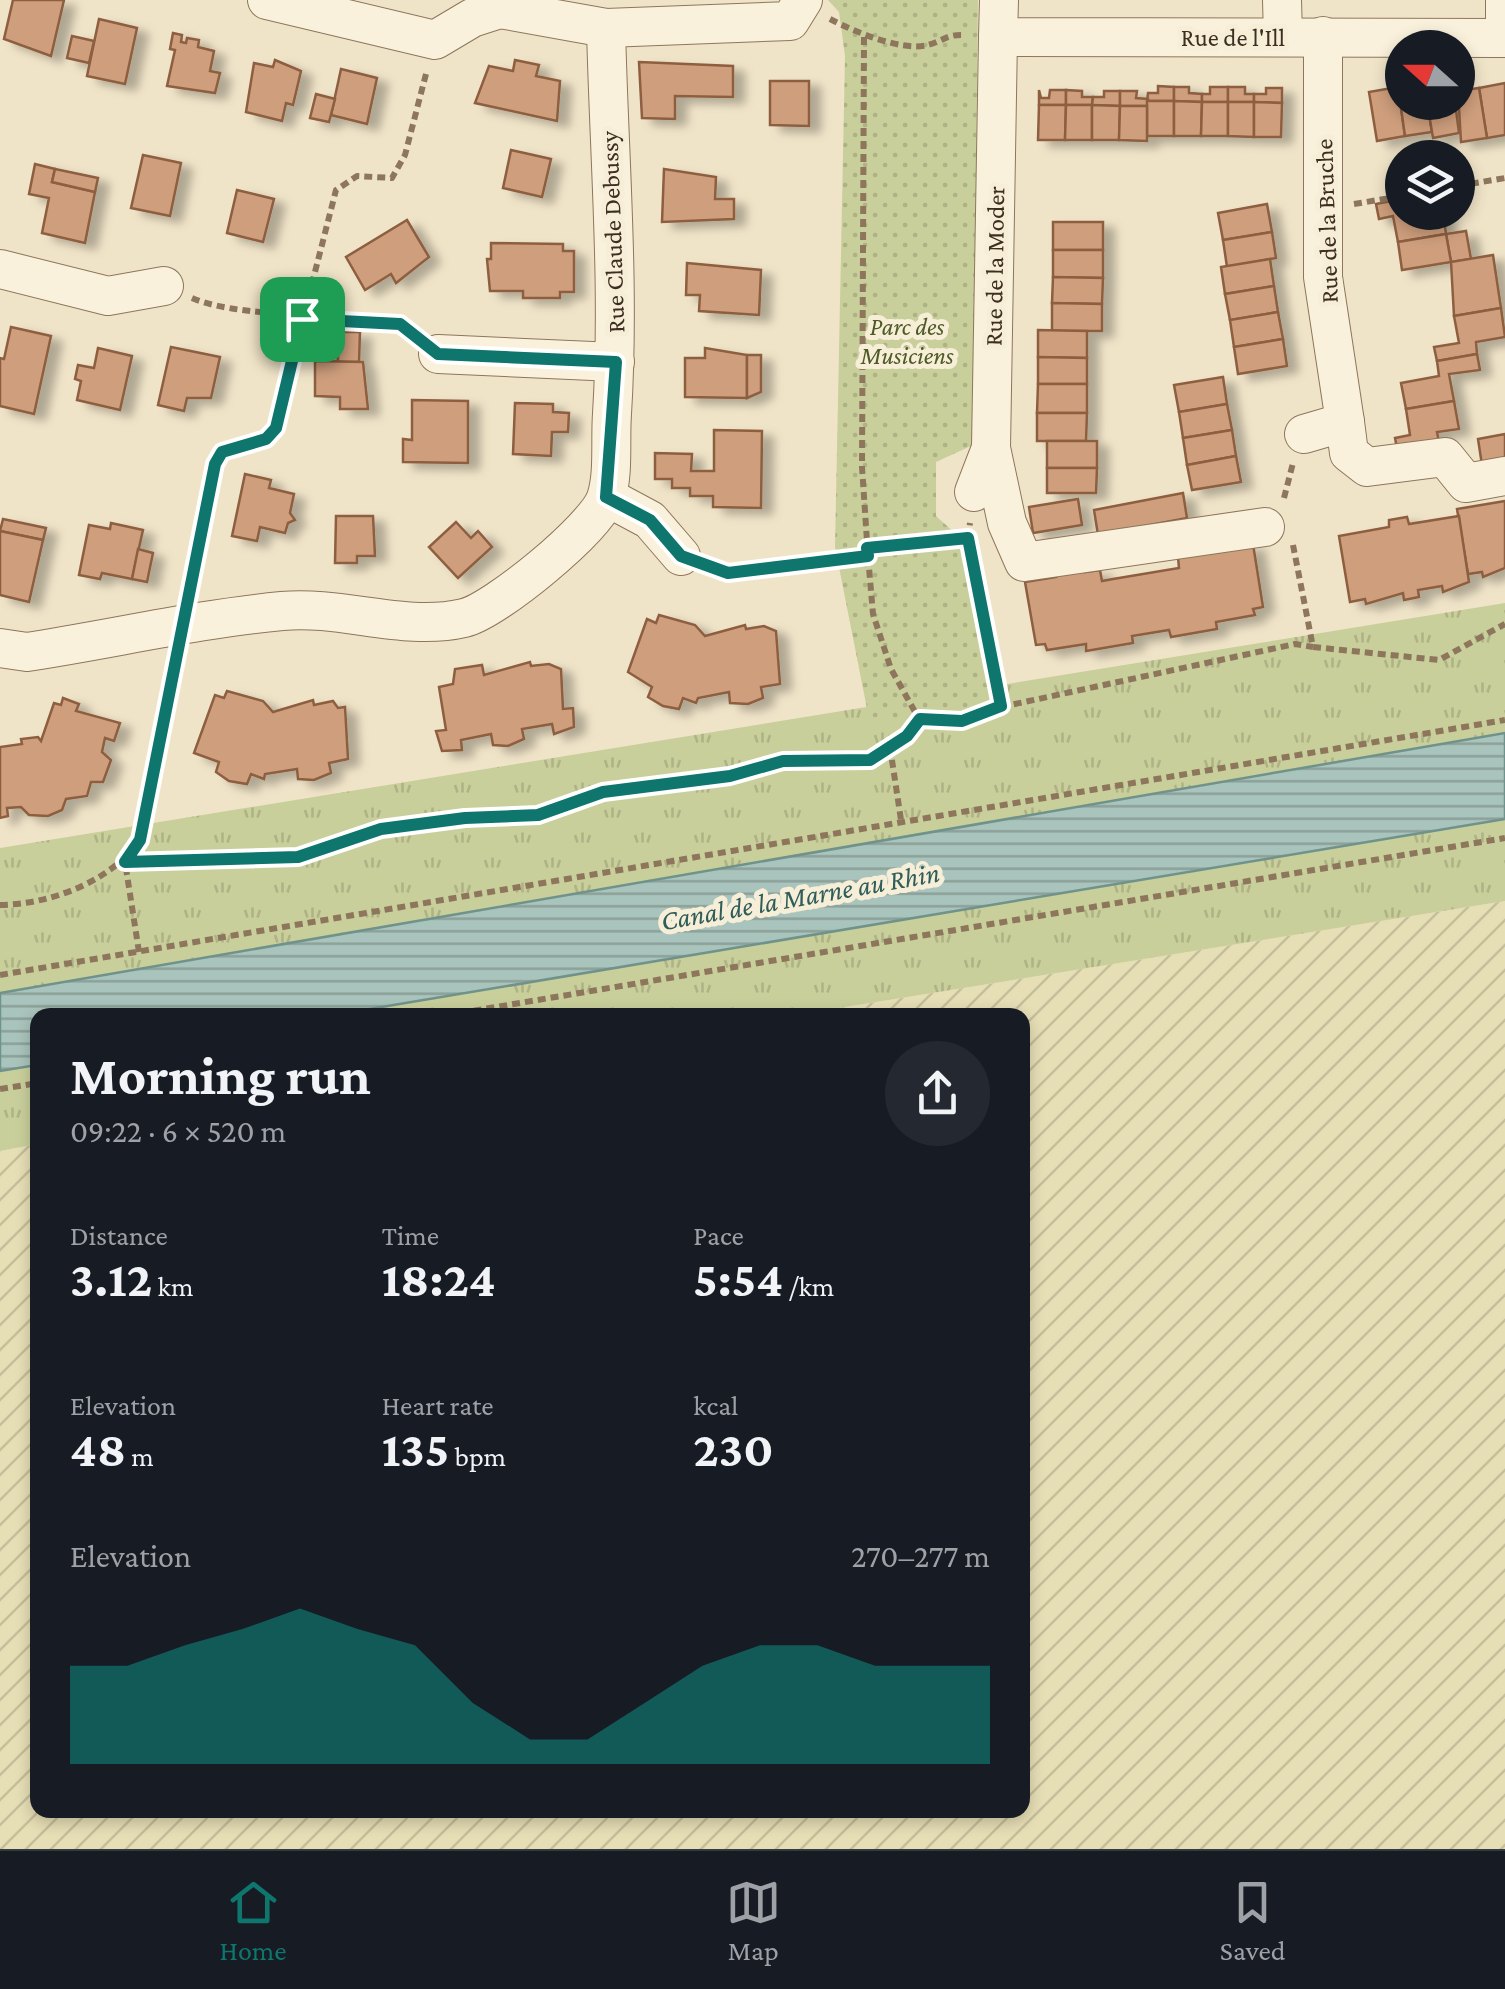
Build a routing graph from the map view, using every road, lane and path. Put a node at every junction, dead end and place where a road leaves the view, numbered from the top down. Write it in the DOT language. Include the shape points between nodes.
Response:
graph roads {
  1 [pos="266,0"];
  2 [pos="1504,0"];
  3 [pos="802,3"];
  4 [pos="998,18"];
  5 [pos="1282,18"];
  6 [pos="1505,23"];
  7 [pos="606,28"];
  8 [pos="1324,36"];
  9 [pos="864,37"];
  10 [pos="1505,38"];
  11 [pos="435,40"];
  12 [pos="1505,178"];
  13 [pos="1475,183"];
  14 [pos="1385,199"];
  15 [pos="1322,209"];
  16 [pos="0,269"];
  17 [pos="164,286"];
  18 [pos="302,319"];
  19 [pos="438,354"];
  20 [pos="616,362"];
  21 [pos="1344,422"];
  22 [pos="1304,434"];
  23 [pos="992,448"];
  24 [pos="1505,476"];
  25 [pos="974,492"];
  26 [pos="606,497"];
  27 [pos="1281,522"];
  28 [pos="968,538"];
  29 [pos="868,552"];
  30 [pos="681,556"];
  31 [pos="1505,624"];
  32 [pos="184,628"];
  33 [pos="1313,647"];
  34 [pos="0,648"];
  35 [pos="1001,706"];
  36 [pos="920,719"];
  37 [pos="1505,720"];
  38 [pos="890,746"];
  39 [pos="902,820"];
  40 [pos="1505,838"];
  41 [pos="125,862"];
  42 [pos="0,905"];
  43 [pos="139,952"];
  44 [pos="0,975"];
  45 [pos="490,1008"];
  46 [pos="30,1084"];
  47 [pos="0,1090"];
  1 -- 11 [label="street"];
  2 -- 6 [label="street"];
  3 -- 7 [label="street" via="790,21"];
  3 -- 9 [label="path"];
  4 -- 5 [label="street, Rue de l'Ill"];
  4 -- 9 [label="path" via="926,46"];
  4 -- 23 [label="street, Rue de la Moder"];
  5 -- 8 [label="street, Rue de l'Ill"];
  7 -- 11 [label="street" via="500,9"];
  7 -- 20 [label="street, Rue Claude Debussy"];
  8 -- 10 [label="street, Rue de l'Ill"];
  8 -- 15 [label="street, Rue de la Bruche"];
  9 -- 29 [label="path" via="862,468"];
  11 -- 18 [label="path" via="405,155 392,178 356,176 336,190"];
  12 -- 13 [label="path"];
  14 -- 15 [label="path"];
  15 -- 21 [label="street, Rue de la Bruche" via="1322,277"];
  16 -- 17 [label="street" via="108,296"];
  17 -- 18 [label="path" via="205,304"];
  18 -- 19 [label="path" via="400,324"];
  18 -- 32 [label="path" via="276,428 266,439 222,452 215,464"];
  19 -- 20 [label="street"];
  20 -- 26 [label="street, Rue Claude Debussy"];
  21 -- 22 [label="street"];
  21 -- 24 [label="street, Rue de la Bruche" via="1348,453 1367,467 1445,457 1466,483"];
  22 -- 27 [label="path" via="1283,491"];
  23 -- 25 [label="street, Rue de la Moder"];
  23 -- 27 [label="street" via="1007,523 1024,562"];
  25 -- 28 [label="path"];
  26 -- 30 [label="street" via="650,520"];
  26 -- 32 [label="street" via="593,520 494,605 468,618 440,622 286,610"];
  27 -- 33 [label="path"];
  28 -- 29 [label="path"];
  28 -- 35 [label="path"];
  29 -- 30 [label="path" via="728,573"];
  29 -- 36 [label="path" via="873,614 891,669"];
  31 -- 33 [label="path" via="1439,660"];
  32 -- 34 [label="street" via="27,652"];
  32 -- 41 [label="path" via="140,840"];
  33 -- 35 [label="path" via="1296,644"];
  35 -- 36 [label="path" via="962,721"];
  36 -- 38 [label="path"];
  37 -- 39 [label="path"];
  38 -- 39 [label="path"];
  38 -- 41 [label="path" via="870,760 783,761 730,776 603,792 538,815 381,829 298,857"];
  39 -- 43 [label="path"];
  40 -- 45 [label="path"];
  41 -- 42 [label="path" via="65,894"];
  41 -- 43 [label="path"];
  43 -- 44 [label="path"];
  46 -- 47 [label="path"];
}
